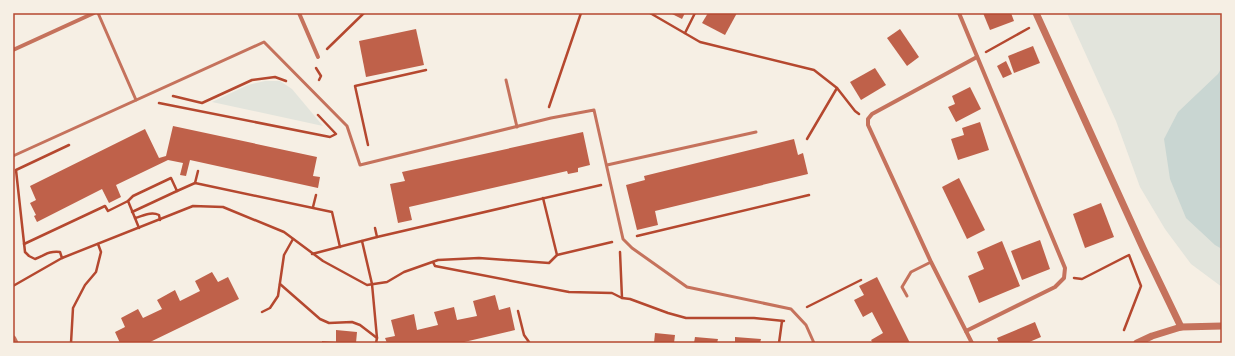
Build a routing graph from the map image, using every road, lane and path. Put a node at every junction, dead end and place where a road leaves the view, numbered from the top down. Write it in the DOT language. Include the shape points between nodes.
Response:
graph roads {
  1 [pos="94,13"];
  2 [pos="98,13"];
  3 [pos="299,13"];
  4 [pos="364,13"];
  5 [pos="580,13"];
  6 [pos="650,13"];
  7 [pos="694,13"];
  8 [pos="959,13"];
  9 [pos="1036,13"];
  10 [pos="1040,22"];
  11 [pos="685,33"];
  12 [pos="13,50"];
  13 [pos="318,57"];
  14 [pos="977,57"];
  15 [pos="426,70"];
  16 [pos="319,80"];
  17 [pos="506,80"];
  18 [pos="291,85"];
  19 [pos="837,88"];
  20 [pos="136,100"];
  21 [pos="160,102"];
  22 [pos="153,106"];
  23 [pos="316,112"];
  24 [pos="551,118"];
  25 [pos="868,119"];
  26 [pos="517,127"];
  27 [pos="756,132"];
  28 [pos="807,140"];
  29 [pos="74,143"];
  30 [pos="368,145"];
  31 [pos="13,156"];
  32 [pos="607,165"];
  33 [pos="198,171"];
  34 [pos="611,182"];
  35 [pos="195,183"];
  36 [pos="177,190"];
  37 [pos="316,195"];
  38 [pos="809,196"];
  39 [pos="543,198"];
  40 [pos="128,201"];
  41 [pos="313,208"];
  42 [pos="132,212"];
  43 [pos="136,218"];
  44 [pos="160,220"];
  45 [pos="139,228"];
  46 [pos="375,228"];
  47 [pos="377,237"];
  48 [pos="293,239"];
  49 [pos="623,239"];
  50 [pos="362,241"];
  51 [pos="24,244"];
  52 [pos="98,244"];
  53 [pos="340,247"];
  54 [pos="620,250"];
  55 [pos="312,254"];
  56 [pos="557,254"];
  57 [pos="62,258"];
  58 [pos="434,262"];
  59 [pos="931,262"];
  60 [pos="1064,278"];
  61 [pos="861,280"];
  62 [pos="280,284"];
  63 [pos="372,284"];
  64 [pos="13,286"];
  65 [pos="907,296"];
  66 [pos="622,298"];
  67 [pos="807,308"];
  68 [pos="518,311"];
  69 [pos="262,312"];
  70 [pos="782,320"];
  71 [pos="787,321"];
  72 [pos="1222,326"];
  73 [pos="1181,327"];
  74 [pos="1124,330"];
  75 [pos="966,332"];
  76 [pos="377,338"];
  77 [pos="13,339"];
  78 [pos="529,342"];
  79 [pos="15,343"];
  80 [pos="71,343"];
  81 [pos="376,343"];
  82 [pos="779,343"];
  83 [pos="814,343"];
  84 [pos="972,343"];
  85 [pos="1137,343"];
  1 -- 12 [label="street"];
  2 -- 20 [label="lane"];
  3 -- 13 [label="street"];
  4 -- 13 [label="path"];
  5 -- 24 [label="path" via="548,110"];
  6 -- 11 [label="path"];
  7 -- 11 [label="path"];
  8 -- 14 [label="street"];
  9 -- 10 [label="street"];
  10 -- 14 [label="path"];
  10 -- 73 [label="street"];
  11 -- 19 [label="path" via="700,42 814,70"];
  13 -- 16 [label="path" via="316,69 321,76"];
  14 -- 25 [label="street" via="872,114"];
  14 -- 60 [label="street" via="1065,268"];
  15 -- 30 [label="path" via="355,86"];
  17 -- 26 [label="lane"];
  18 -- 21 [label="path" via="275,77 252,80 202,103 174,96"];
  19 -- 25 [label="path" via="855,111"];
  19 -- 28 [label="path"];
  20 -- 26 [label="lane" via="264,42 347,126 360,165"];
  20 -- 31 [label="lane"];
  21 -- 22 [label="path"];
  21 -- 23 [label="path" via="330,136 336,134"];
  24 -- 26 [label="lane"];
  24 -- 32 [label="lane" via="594,110"];
  25 -- 59 [label="street" via="868,125"];
  27 -- 32 [label="lane"];
  29 -- 51 [label="path" via="16,170"];
  32 -- 34 [label="lane"];
  33 -- 35 [label="path"];
  34 -- 39 [label="path"];
  34 -- 49 [label="lane"];
  35 -- 36 [label="path"];
  35 -- 41 [label="path"];
  36 -- 40 [label="path" via="171,178 133,196"];
  36 -- 42 [label="path"];
  37 -- 41 [label="path"];
  38 -- 49 [label="path"];
  39 -- 47 [label="path"];
  39 -- 56 [label="path"];
  40 -- 42 [label="path"];
  40 -- 51 [label="path" via="108,210 105,206"];
  41 -- 53 [label="path" via="332,212"];
  42 -- 43 [label="path"];
  43 -- 44 [label="path" via="155,213 159,215"];
  43 -- 45 [label="path"];
  44 -- 45 [label="path"];
  44 -- 48 [label="path" via="193,206 223,207 284,232"];
  45 -- 52 [label="path"];
  46 -- 47 [label="path"];
  47 -- 50 [label="path"];
  48 -- 55 [label="path"];
  48 -- 62 [label="path" via="284,255"];
  49 -- 56 [label="path"];
  49 -- 83 [label="lane" via="687,287 791,309 806,325"];
  50 -- 53 [label="path"];
  50 -- 63 [label="path"];
  51 -- 57 [label="path" via="25,252 35,259 54,251 60,252"];
  52 -- 57 [label="path"];
  52 -- 80 [label="path" via="101,252 96,272 73,308"];
  53 -- 55 [label="path"];
  54 -- 66 [label="path"];
  55 -- 63 [label="path" via="367,285"];
  56 -- 58 [label="path" via="549,262 479,258"];
  57 -- 64 [label="path"];
  58 -- 63 [label="path" via="404,272 387,282"];
  58 -- 66 [label="path" via="435,266 569,292 612,294"];
  59 -- 65 [label="lane" via="911,272 902,287"];
  59 -- 75 [label="street"];
  60 -- 74 [label="path" via="1082,279 1129,255 1140,286"];
  60 -- 75 [label="street" via="1055,287"];
  61 -- 67 [label="path"];
  62 -- 69 [label="path" via="275,302"];
  62 -- 76 [label="path" via="320,319 329,323 352,322"];
  63 -- 76 [label="path"];
  66 -- 70 [label="path" via="686,318"];
  68 -- 78 [label="path" via="524,335"];
  70 -- 71 [label="path"];
  70 -- 82 [label="path"];
  72 -- 73 [label="street"];
  73 -- 85 [label="street"];
  75 -- 84 [label="street"];
  76 -- 81 [label="path"];
  77 -- 79 [label="street"];
}
